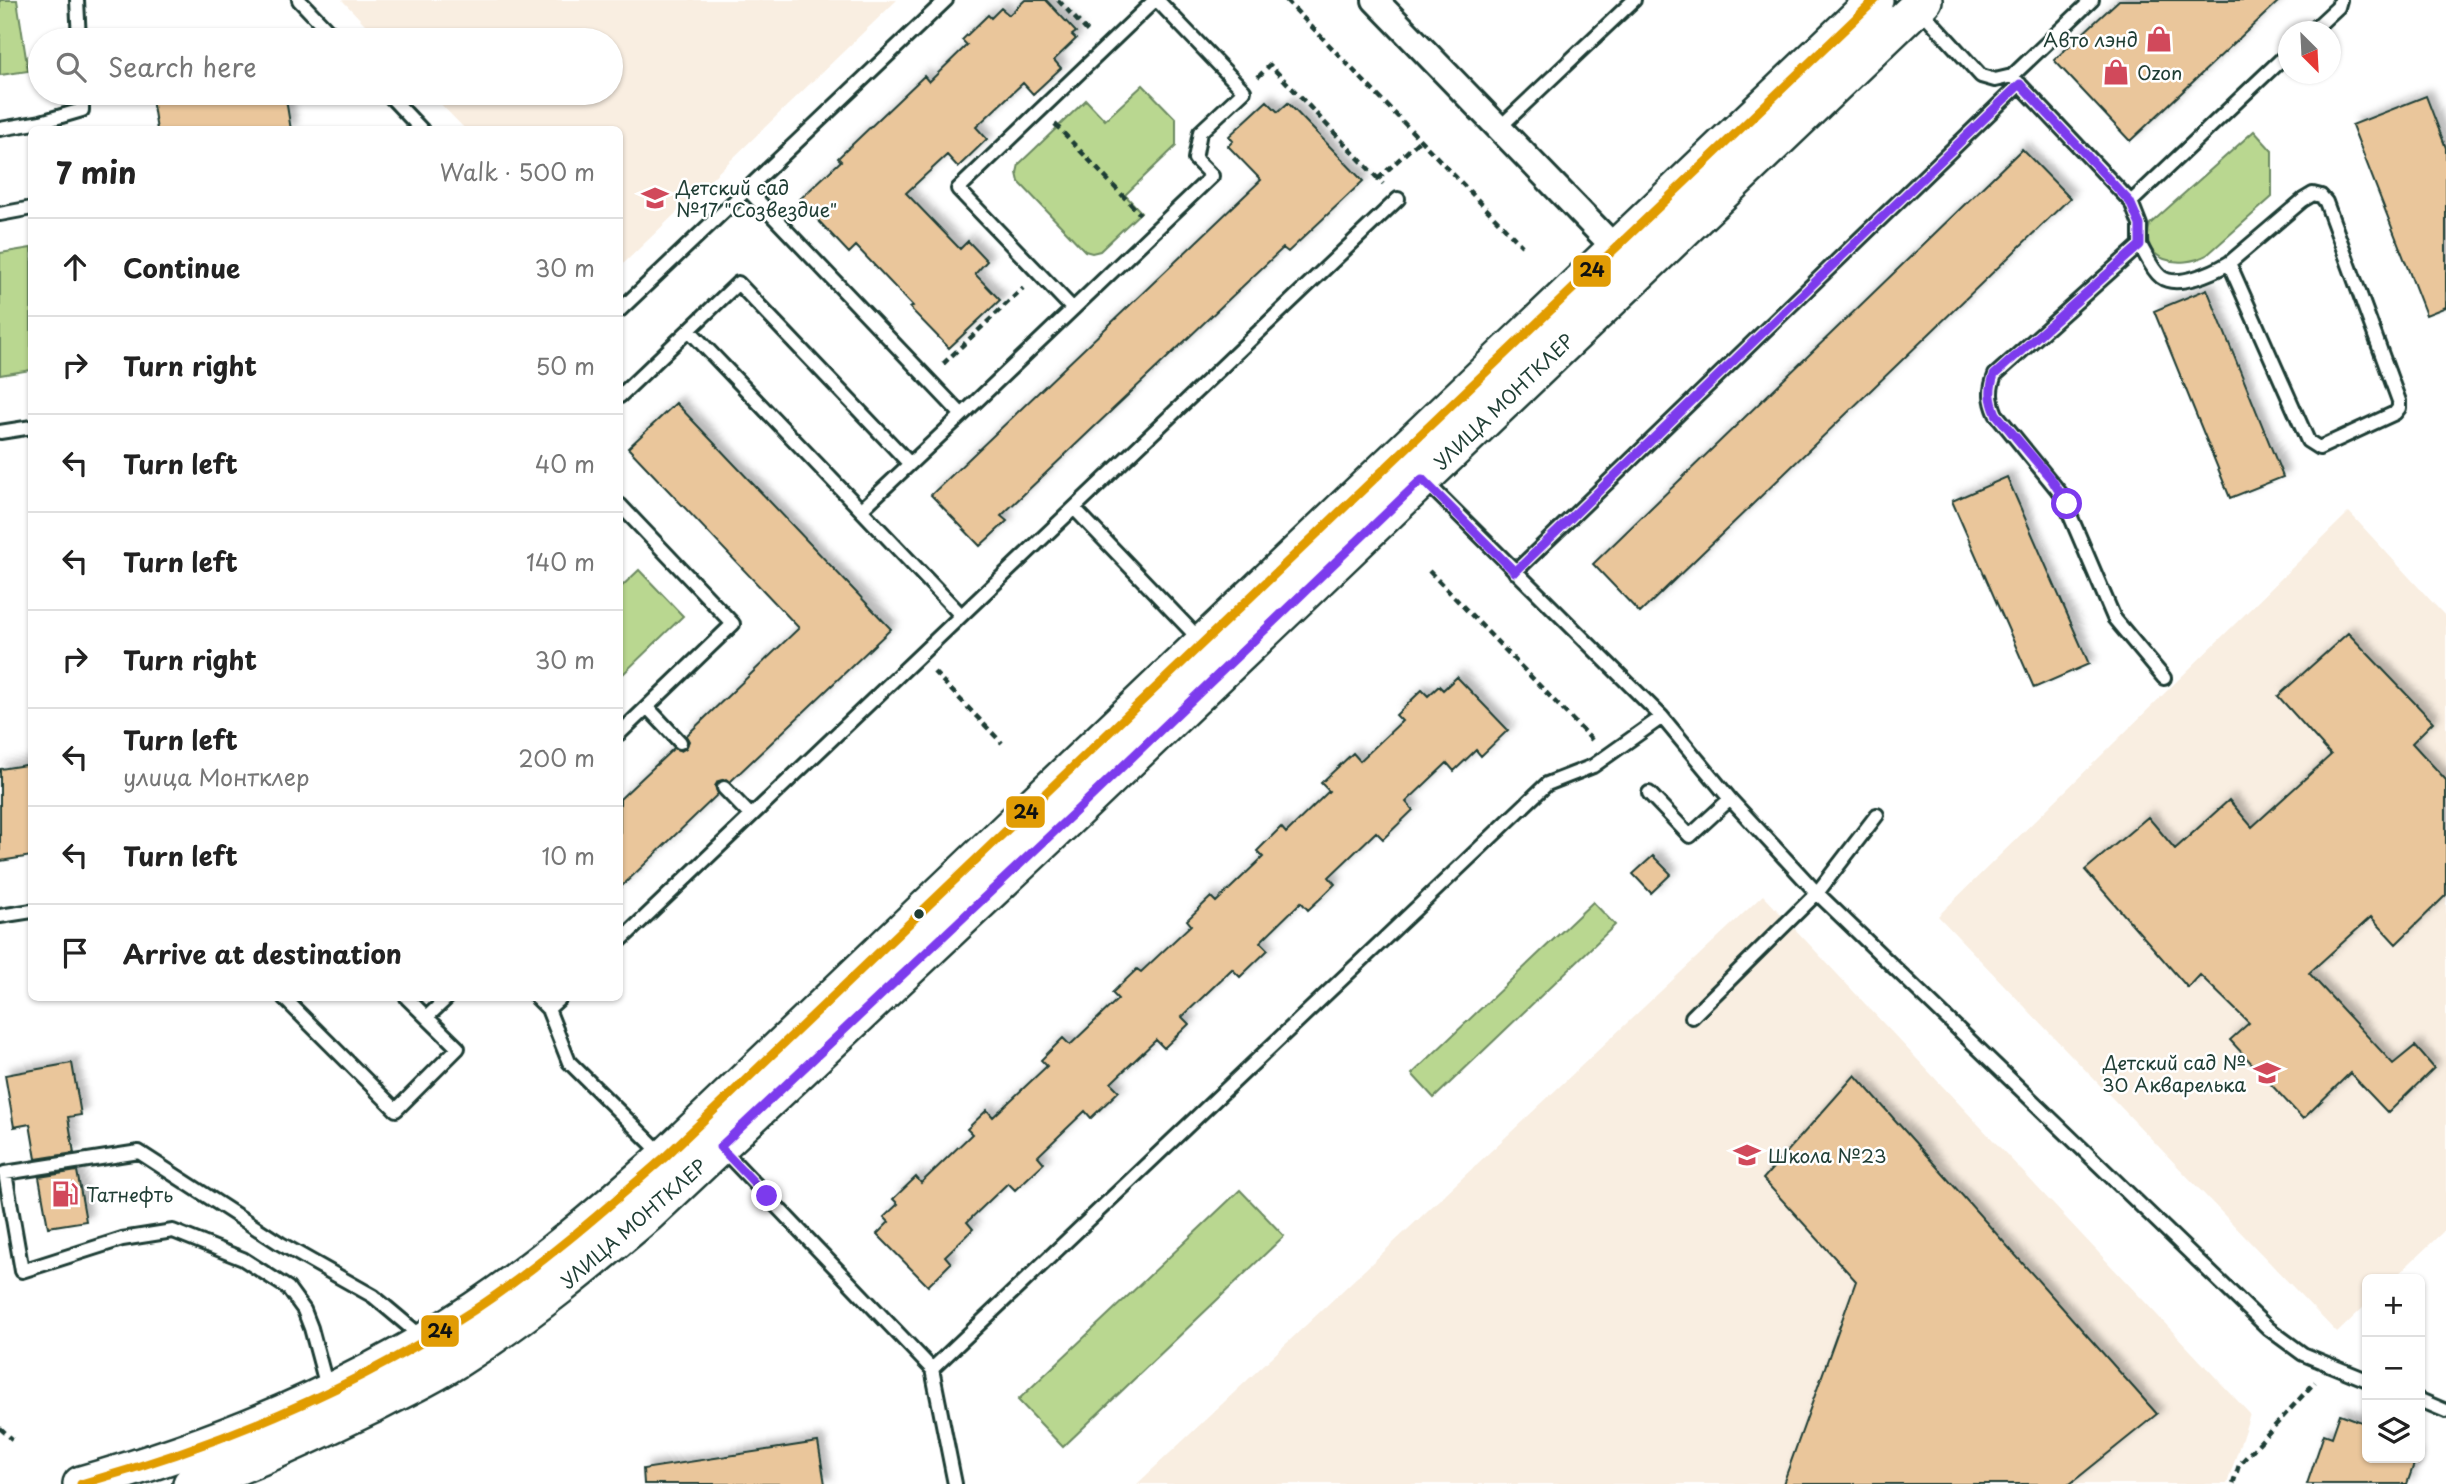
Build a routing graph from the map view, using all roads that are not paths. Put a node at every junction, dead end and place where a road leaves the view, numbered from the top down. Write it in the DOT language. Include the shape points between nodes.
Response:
graph roads {
  1 [pos="77,0"];
  2 [pos="299,0"];
  3 [pos="946,0"];
  4 [pos="1156,0"];
  5 [pos="1375,0"];
  6 [pos="1634,0"];
  7 [pos="1875,0"];
  8 [pos="2092,0"];
  9 [pos="2340,0"];
  10 [pos="1921,3"];
  11 [pos="2323,21"];
  12 [pos="78,28"];
  13 [pos="326,28"];
  14 [pos="2278,62"];
  15 [pos="2016,80"];
  16 [pos="82,105"];
  17 [pos="398,105"];
  18 [pos="418,126"];
  19 [pos="1499,128"];
  20 [pos="0,129"];
  21 [pos="747,189"];
  22 [pos="1398,200"];
  23 [pos="2130,202"];
  24 [pos="28,209"];
  25 [pos="0,214"];
  26 [pos="2140,245"];
  27 [pos="1615,248"];
  28 [pos="2229,263"];
  29 [pos="623,307"];
  30 [pos="1073,309"];
  31 [pos="689,330"];
  32 [pos="623,393"];
  33 [pos="962,415"];
  34 [pos="28,428"];
  35 [pos="0,432"];
  36 [pos="910,464"];
  37 [pos="1422,479"];
  38 [pos="623,508"];
  39 [pos="1074,508"];
  40 [pos="861,510"];
  41 [pos="1515,572"];
  42 [pos="961,615"];
  43 [pos="1202,642"];
  44 [pos="2164,678"];
  45 [pos="647,707"];
  46 [pos="1662,717"];
  47 [pos="623,730"];
  48 [pos="680,742"];
  49 [pos="724,788"];
  50 [pos="1649,793"];
  51 [pos="1730,799"];
  52 [pos="1877,815"];
  53 [pos="751,816"];
  54 [pos="1817,893"];
  55 [pos="28,912"];
  56 [pos="0,916"];
  57 [pos="623,938"];
  58 [pos="287,1001"];
  59 [pos="410,1001"];
  60 [pos="444,1001"];
  61 [pos="540,1001"];
  62 [pos="557,1001"];
  63 [pos="548,1009"];
  64 [pos="427,1017"];
  65 [pos="1692,1017"];
  66 [pos="720,1147"];
  67 [pos="665,1157"];
  68 [pos="426,1341"];
  69 [pos="932,1369"];
  70 [pos="2362,1378"];
  71 [pos="328,1392"];
  72 [pos="2425,1402"];
  73 [pos="2446,1411"];
  74 [pos="81,1484"];
  75 [pos="191,1484"];
  76 [pos="955,1484"];
  1 -- 12 [label="lane"];
  2 -- 13 [label="lane"];
  3 -- 21 [label="lane"];
  4 -- 30 [label="lane" via="1244,91 1200,132 1195,159 1212,176"];
  4 -- 30 [label="lane" via="958,189"];
  5 -- 19 [label="street"];
  6 -- 19 [label="lane"];
  7 -- 27 [label="street, УЛИЦА МОНТКЛЕР"];
  8 -- 15 [label="lane"];
  9 -- 11 [label="lane"];
  10 -- 15 [label="lane" via="1981,76"];
  10 -- 37 [label="street, УЛИЦА МОНТКЛЕР"];
  14 -- 23 [label="lane"];
  15 -- 23 [label="lane"];
  15 -- 41 [label="lane"];
  16 -- 20 [label="lane" via="82,110"];
  17 -- 18 [label="lane"];
  19 -- 27 [label="street"];
  21 -- 29 [label="lane"];
  21 -- 33 [label="lane"];
  22 -- 39 [label="lane"];
  23 -- 26 [label="lane" via="2140,225"];
  24 -- 25 [label="lane"];
  26 -- 28 [label="lane" via="2158,275 2174,282 2214,272"];
  26 -- 44 [label="lane" via="1994,375 1990,394 1996,414 2061,494 2114,618"];
  27 -- 43 [label="street, УЛИЦА МОНТКЛЕР"];
  28 -- 28 [label="lane" via="2302,200 2313,194 2321,196 2399,401 2395,413 2319,448 2308,441"];
  30 -- 33 [label="lane"];
  31 -- 32 [label="lane"];
  31 -- 36 [label="lane" via="738,283"];
  31 -- 40 [label="lane"];
  33 -- 36 [label="lane"];
  34 -- 35 [label="lane"];
  36 -- 40 [label="lane"];
  37 -- 41 [label="lane"];
  37 -- 66 [label="street, УЛИЦА МОНТКЛЕР"];
  38 -- 45 [label="lane" via="733,624"];
  39 -- 42 [label="lane"];
  39 -- 43 [label="lane"];
  40 -- 42 [label="lane"];
  41 -- 46 [label="lane"];
  42 -- 53 [label="lane"];
  43 -- 67 [label="street, УЛИЦА МОНТКЛЕР"];
  45 -- 47 [label="lane"];
  45 -- 48 [label="lane"];
  46 -- 51 [label="lane"];
  46 -- 69 [label="lane" via="1592,766 1547,784"];
  49 -- 53 [label="lane"];
  50 -- 51 [label="lane" via="1690,835"];
  51 -- 54 [label="lane"];
  52 -- 54 [label="lane"];
  53 -- 57 [label="lane"];
  54 -- 65 [label="lane"];
  54 -- 70 [label="lane" via="2269,1329 2303,1354"];
  55 -- 56 [label="lane"];
  58 -- 64 [label="lane" via="396,1110 458,1048"];
  59 -- 64 [label="lane"];
  60 -- 64 [label="lane"];
  61 -- 63 [label="lane"];
  62 -- 63 [label="lane"];
  63 -- 67 [label="lane" via="569,1062"];
  66 -- 69 [label="lane"];
  66 -- 75 [label="street, УЛИЦА МОНТКЛЕР" via="580,1272 464,1356 292,1445"];
  67 -- 68 [label="street, УЛИЦА МОНТКЛЕР" via="546,1258"];
  68 -- 71 [label="street, УЛИЦА МОНТКЛЕР"];
  68 -- 71 [label="lane" via="373,1296 281,1244 139,1152 5,1173 22,1271 121,1239 173,1231 243,1259 288,1289 312,1328"];
  69 -- 76 [label="lane"];
  71 -- 74 [label="street, УЛИЦА МОНТКЛЕР" via="185,1452"];
  72 -- 73 [label="lane"];
}
